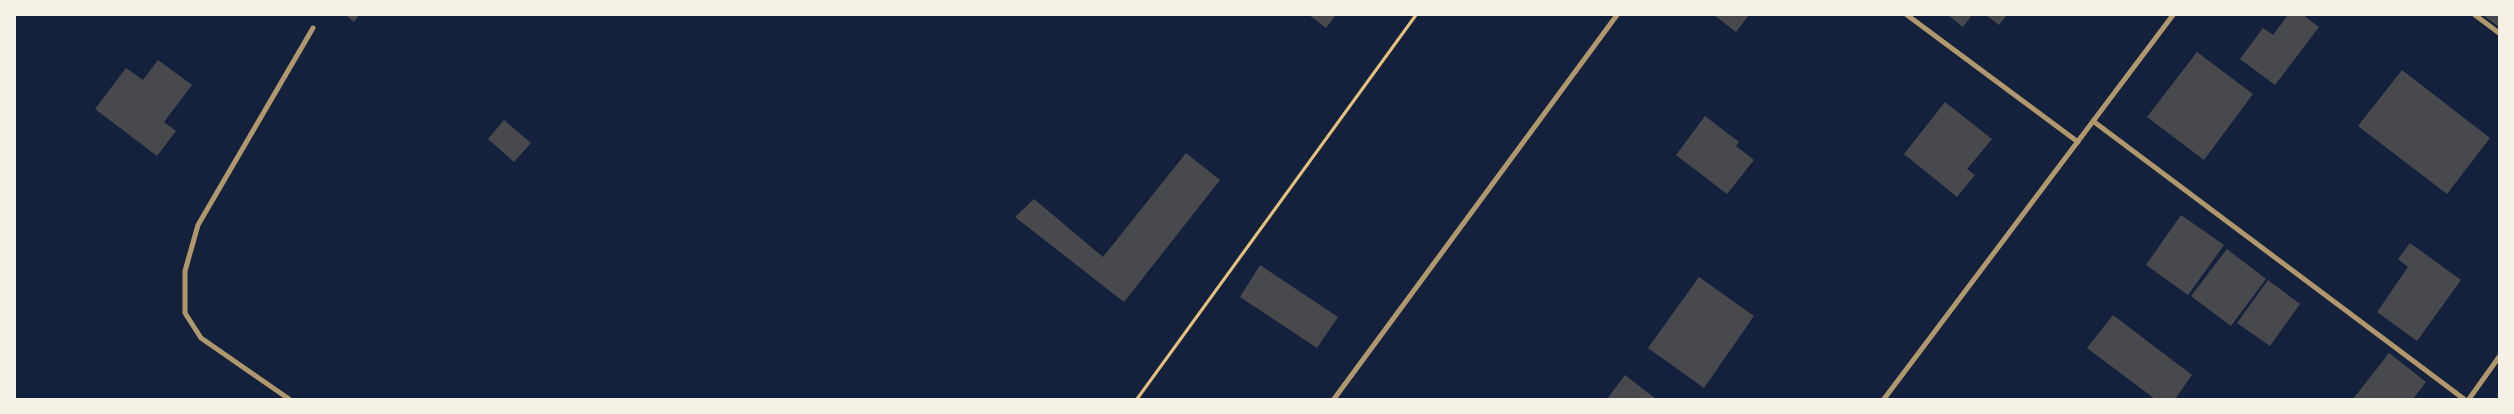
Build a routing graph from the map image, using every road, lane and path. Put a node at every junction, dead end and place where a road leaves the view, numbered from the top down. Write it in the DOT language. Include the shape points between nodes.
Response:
graph roads {
  1 [pos="1416,15"];
  2 [pos="1617,15"];
  3 [pos="1907,15"];
  4 [pos="2173,15"];
  5 [pos="2474,15"];
  6 [pos="313,28"];
  7 [pos="2499,33"];
  8 [pos="2093,121"];
  9 [pos="2078,142"];
  10 [pos="2499,357"];
  11 [pos="289,399"];
  12 [pos="1137,399"];
  13 [pos="1334,399"];
  14 [pos="1884,399"];
  15 [pos="2464,399"];
  16 [pos="2469,399"];
  1 -- 12 [label="path"];
  2 -- 13 [label="street"];
  3 -- 9 [label="street"];
  4 -- 8 [label="street"];
  5 -- 7 [label="street"];
  6 -- 11 [label="street" via="198,225 185,271 185,313 201,338"];
  8 -- 9 [label="street"];
  8 -- 15 [label="street"];
  9 -- 14 [label="street"];
  10 -- 16 [label="street"];
}
